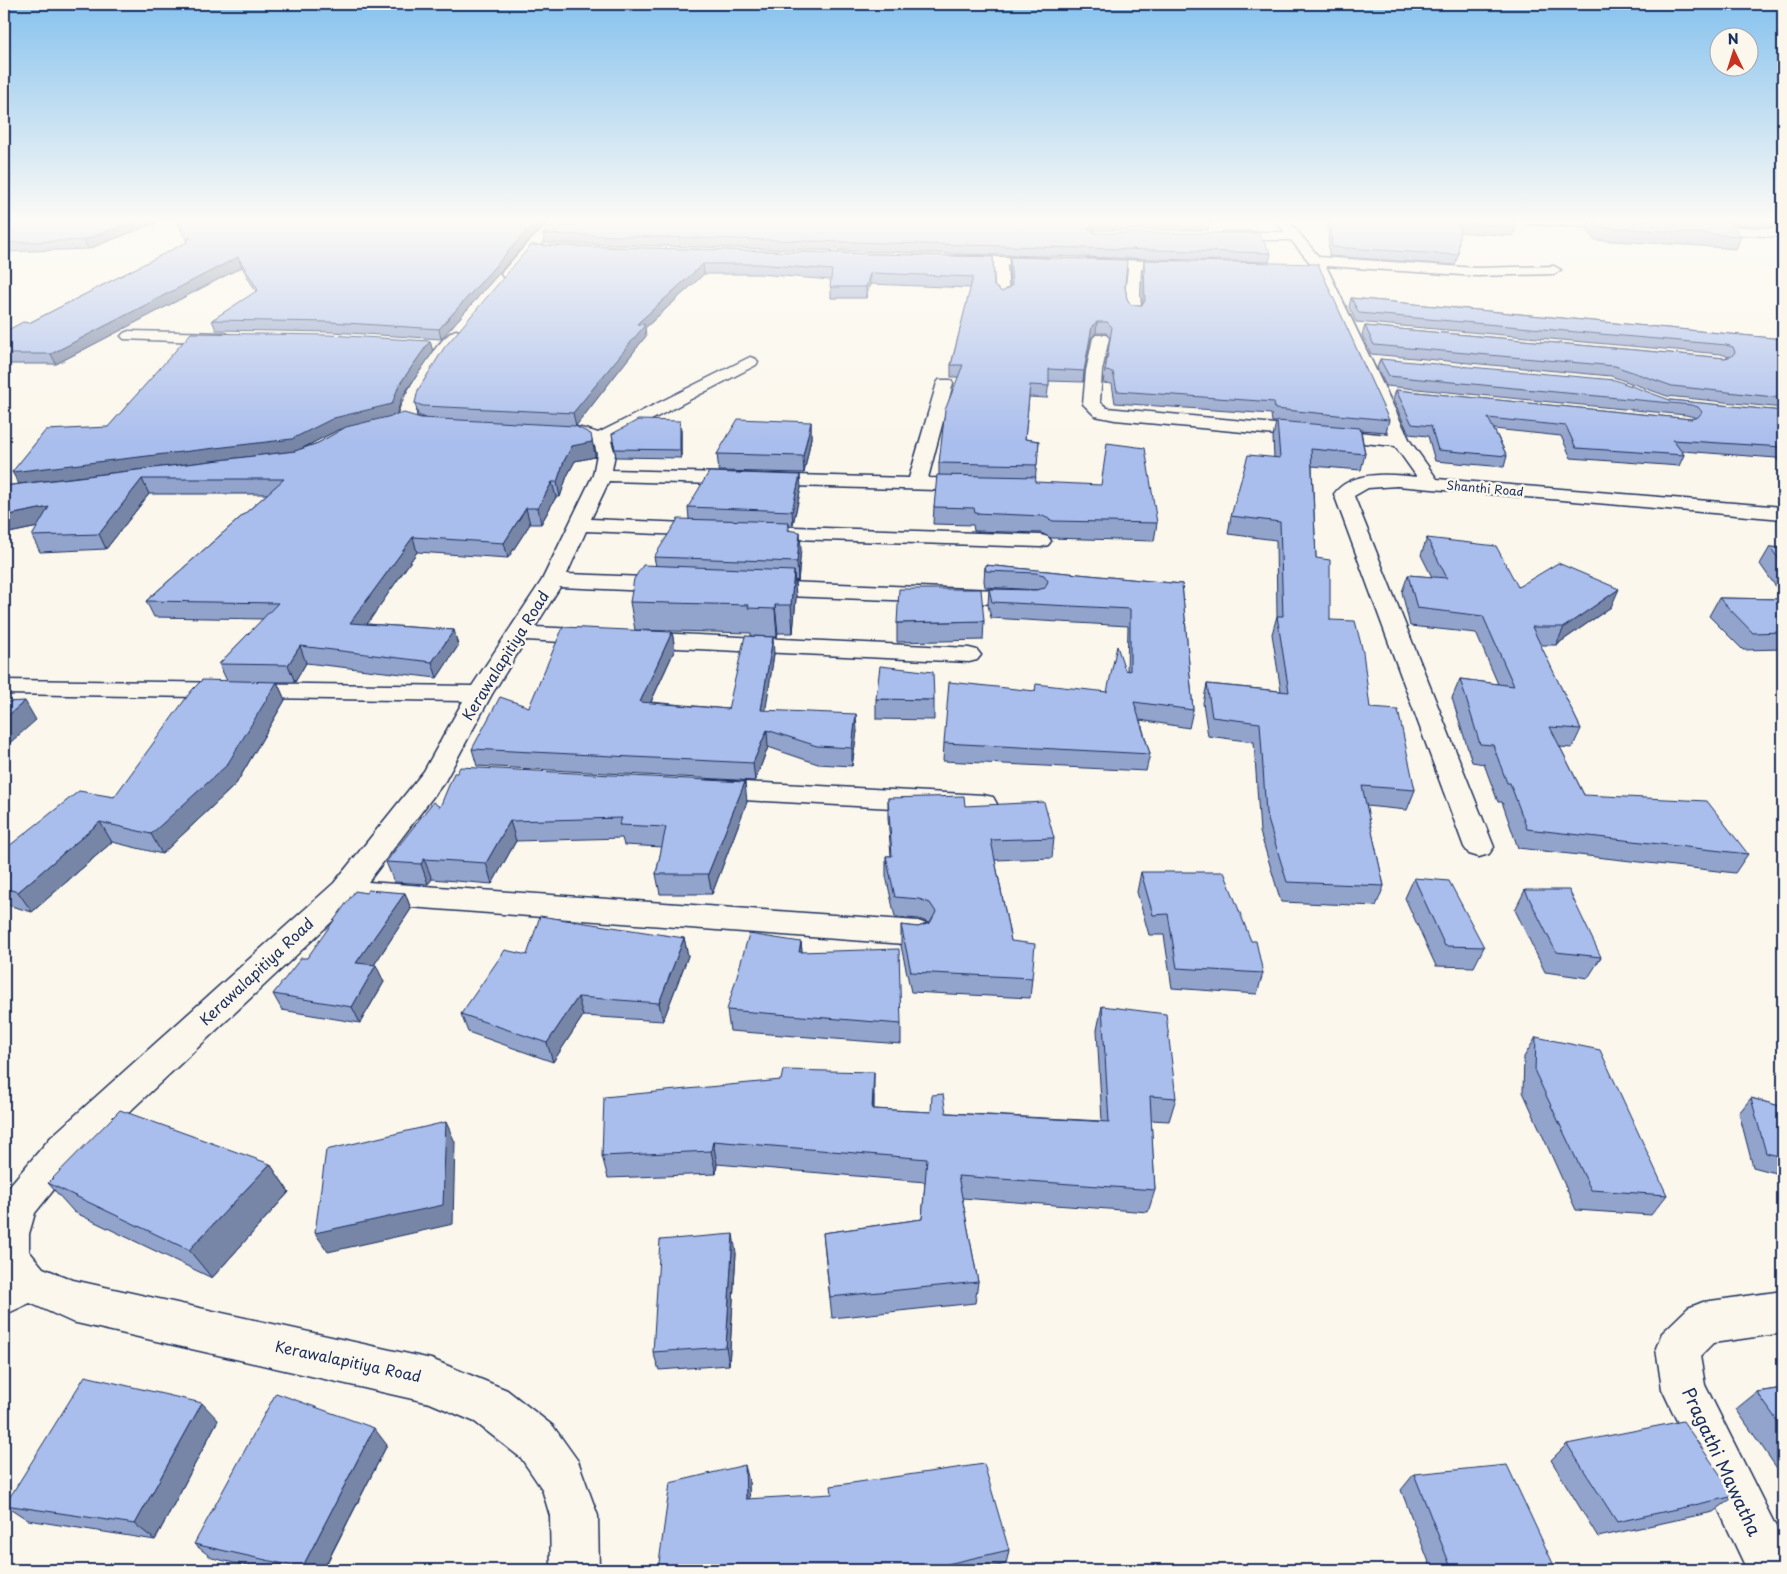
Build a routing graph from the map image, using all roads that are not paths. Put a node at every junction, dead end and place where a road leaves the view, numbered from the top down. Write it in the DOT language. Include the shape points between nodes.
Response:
graph roads {
  1 [pos="493,293"];
  2 [pos="1002,293"];
  3 [pos="1133,293"];
  4 [pos="1332,293"];
  5 [pos="1002,297"];
  6 [pos="1337,300"];
  7 [pos="1357,302"];
  8 [pos="1135,311"];
  9 [pos="1350,328"];
  10 [pos="1369,330"];
  11 [pos="129,336"];
  12 [pos="236,338"];
  13 [pos="1101,338"];
  14 [pos="1364,360"];
  15 [pos="750,362"];
  16 [pos="1384,362"];
  17 [pos="945,383"];
  18 [pos="1379,392"];
  19 [pos="1399,394"];
  20 [pos="466,428"];
  21 [pos="524,430"];
  22 [pos="599,440"];
  23 [pos="1400,441"];
  24 [pos="602,475"];
  25 [pos="917,483"];
  26 [pos="1431,484"];
  27 [pos="994,486"];
  28 [pos="1783,513"];
  29 [pos="579,526"];
  30 [pos="1041,541"];
  31 [pos="553,580"];
  32 [pos="690,585"];
  33 [pos="739,587"];
  34 [pos="1034,598"];
  35 [pos="518,633"];
  36 [pos="969,655"];
  37 [pos="4,687"];
  38 [pos="480,694"];
  39 [pos="684,788"];
  40 [pos="983,804"];
  41 [pos="1479,847"];
  42 [pos="345,891"];
  43 [pos="918,933"];
  44 [pos="16,1288"];
  45 [pos="1783,1312"];
  46 [pos="575,1570"];
  47 [pos="1772,1570"];
  1 -- 20 [label="street" via="437,345 400,422"];
  2 -- 5 [label="street"];
  3 -- 8 [label="street"];
  4 -- 6 [label="street, Shanthi Road"];
  6 -- 7 [label="street"];
  6 -- 9 [label="street, Shanthi Road"];
  9 -- 10 [label="street"];
  9 -- 14 [label="street, Shanthi Road"];
  11 -- 12 [label="street"];
  13 -- 23 [label="street" via="1091,404 1101,412"];
  14 -- 16 [label="street"];
  14 -- 18 [label="street, Shanthi Road"];
  15 -- 22 [label="street"];
  17 -- 25 [label="street"];
  18 -- 19 [label="street"];
  18 -- 23 [label="street, Shanthi Road"];
  21 -- 22 [label="street" via="580,433"];
  22 -- 24 [label="street, Kerawalapitiya Road" via="606,448"];
  23 -- 26 [label="street, Shanthi Road"];
  24 -- 25 [label="street"];
  24 -- 29 [label="street, Kerawalapitiya Road"];
  25 -- 27 [label="street"];
  26 -- 28 [label="street, Shanthi Road"];
  26 -- 41 [label="street" via="1366,482 1344,494"];
  29 -- 30 [label="street"];
  29 -- 31 [label="street, Kerawalapitiya Road"];
  31 -- 32 [label="street"];
  31 -- 35 [label="street, Kerawalapitiya Road"];
  33 -- 34 [label="street"];
  35 -- 36 [label="street"];
  35 -- 38 [label="street, Kerawalapitiya Road"];
  37 -- 38 [label="street"];
  38 -- 42 [label="street, Kerawalapitiya Road" via="450,776"];
  39 -- 40 [label="street"];
  42 -- 43 [label="street"];
  42 -- 44 [label="street, Kerawalapitiya Road" via="58,1156 19,1204 9,1234 9,1258"];
  44 -- 46 [label="street, Kerawalapitiya Road" via="431,1381 491,1406 537,1442 562,1477 574,1516"];
  45 -- 47 [label="street, Pragathi Mawatha" via="1702,1323 1677,1348 1684,1389"];
}
